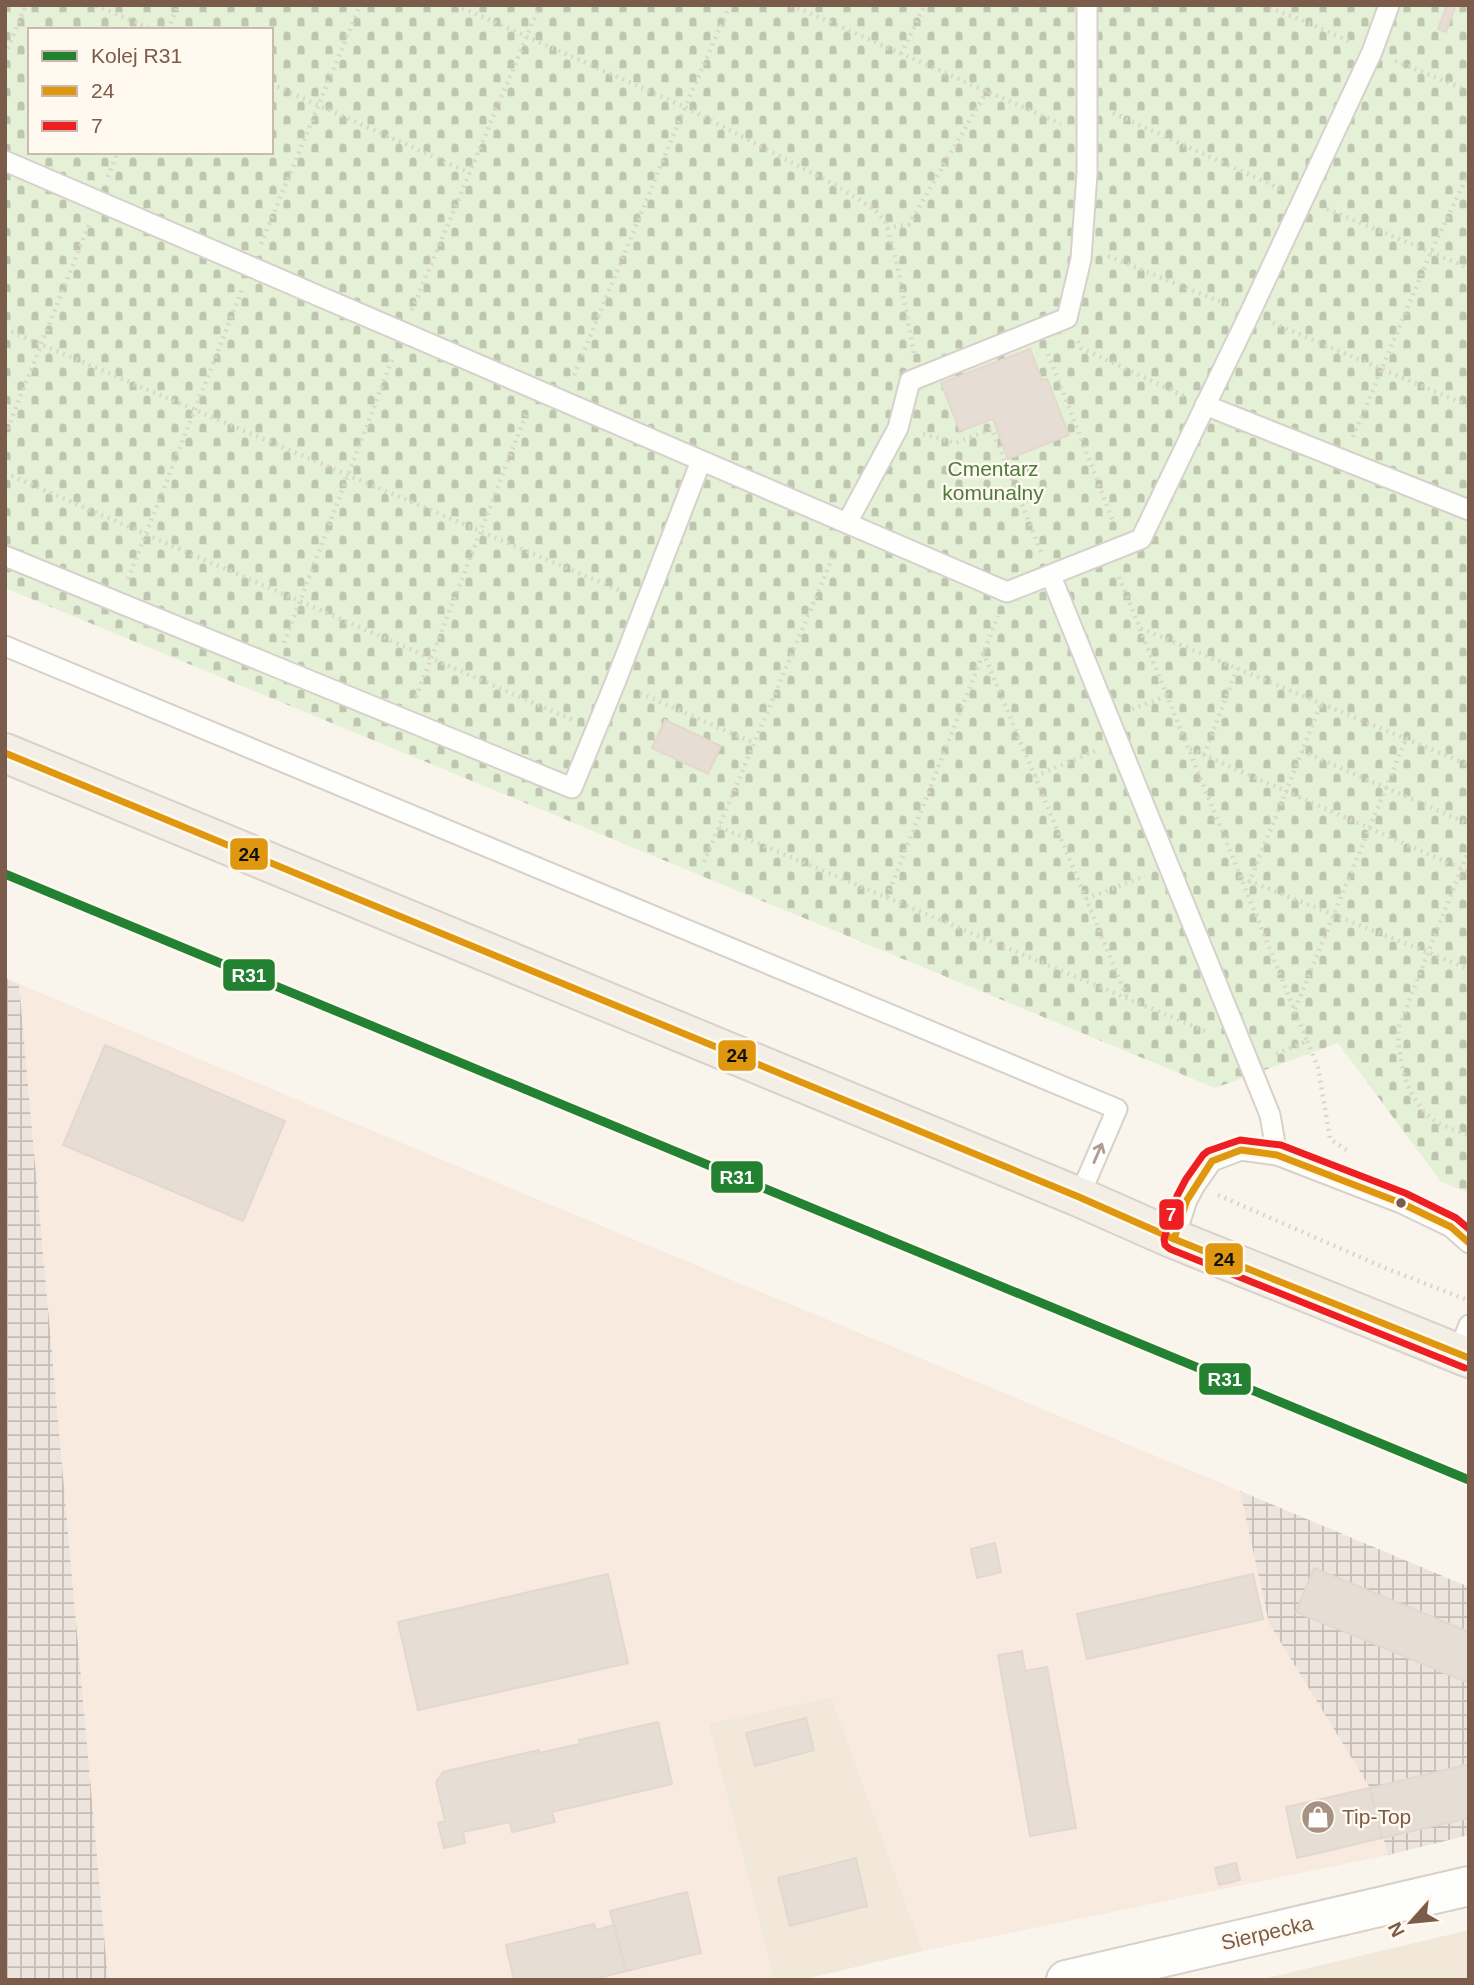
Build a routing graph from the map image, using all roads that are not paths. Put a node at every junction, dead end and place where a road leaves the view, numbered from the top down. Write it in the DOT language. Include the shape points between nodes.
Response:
graph roads {
  1 [pos="1087,5"];
  2 [pos="1389,5"];
  3 [pos="5,161"];
  4 [pos="1205,405"];
  5 [pos="701,461"];
  6 [pos="1469,510"];
  7 [pos="847,523"];
  8 [pos="5,556"];
  9 [pos="1051,576"];
  10 [pos="5,646"];
  11 [pos="5,753"];
  12 [pos="1277,1155"];
  13 [pos="1079,1198"];
  14 [pos="1174,1239"];
  15 [pos="1469,1243"];
  16 [pos="1465,1346"];
  17 [pos="1469,1886"];
  18 [pos="1066,1980"];
  1 -- 7 [label="lane" via="1087,173 1081,259 1067,318 911,381 898,428"];
  2 -- 4 [label="lane" via="1372,52"];
  3 -- 5 [label="lane"];
  4 -- 6 [label="lane"];
  4 -- 9 [label="lane" via="1141,538"];
  5 -- 7 [label="lane"];
  5 -- 8 [label="lane" via="572,789"];
  7 -- 9 [label="lane" via="1007,592"];
  9 -- 12 [label="lane" via="1270,1115"];
  13 -- 10 [label="lane, one-way" via="1117,1109"];
  11 -- 13 [label="main road"];
  12 -- 14 [label="lane" via="1241,1150 1212,1161 1187,1200"];
  12 -- 15 [label="lane" via="1401,1203 1451,1227"];
  13 -- 14 [label="main road"];
  14 -- 16 [label="main road"];
  17 -- 18 [label="street, Sierpecka"];
}
